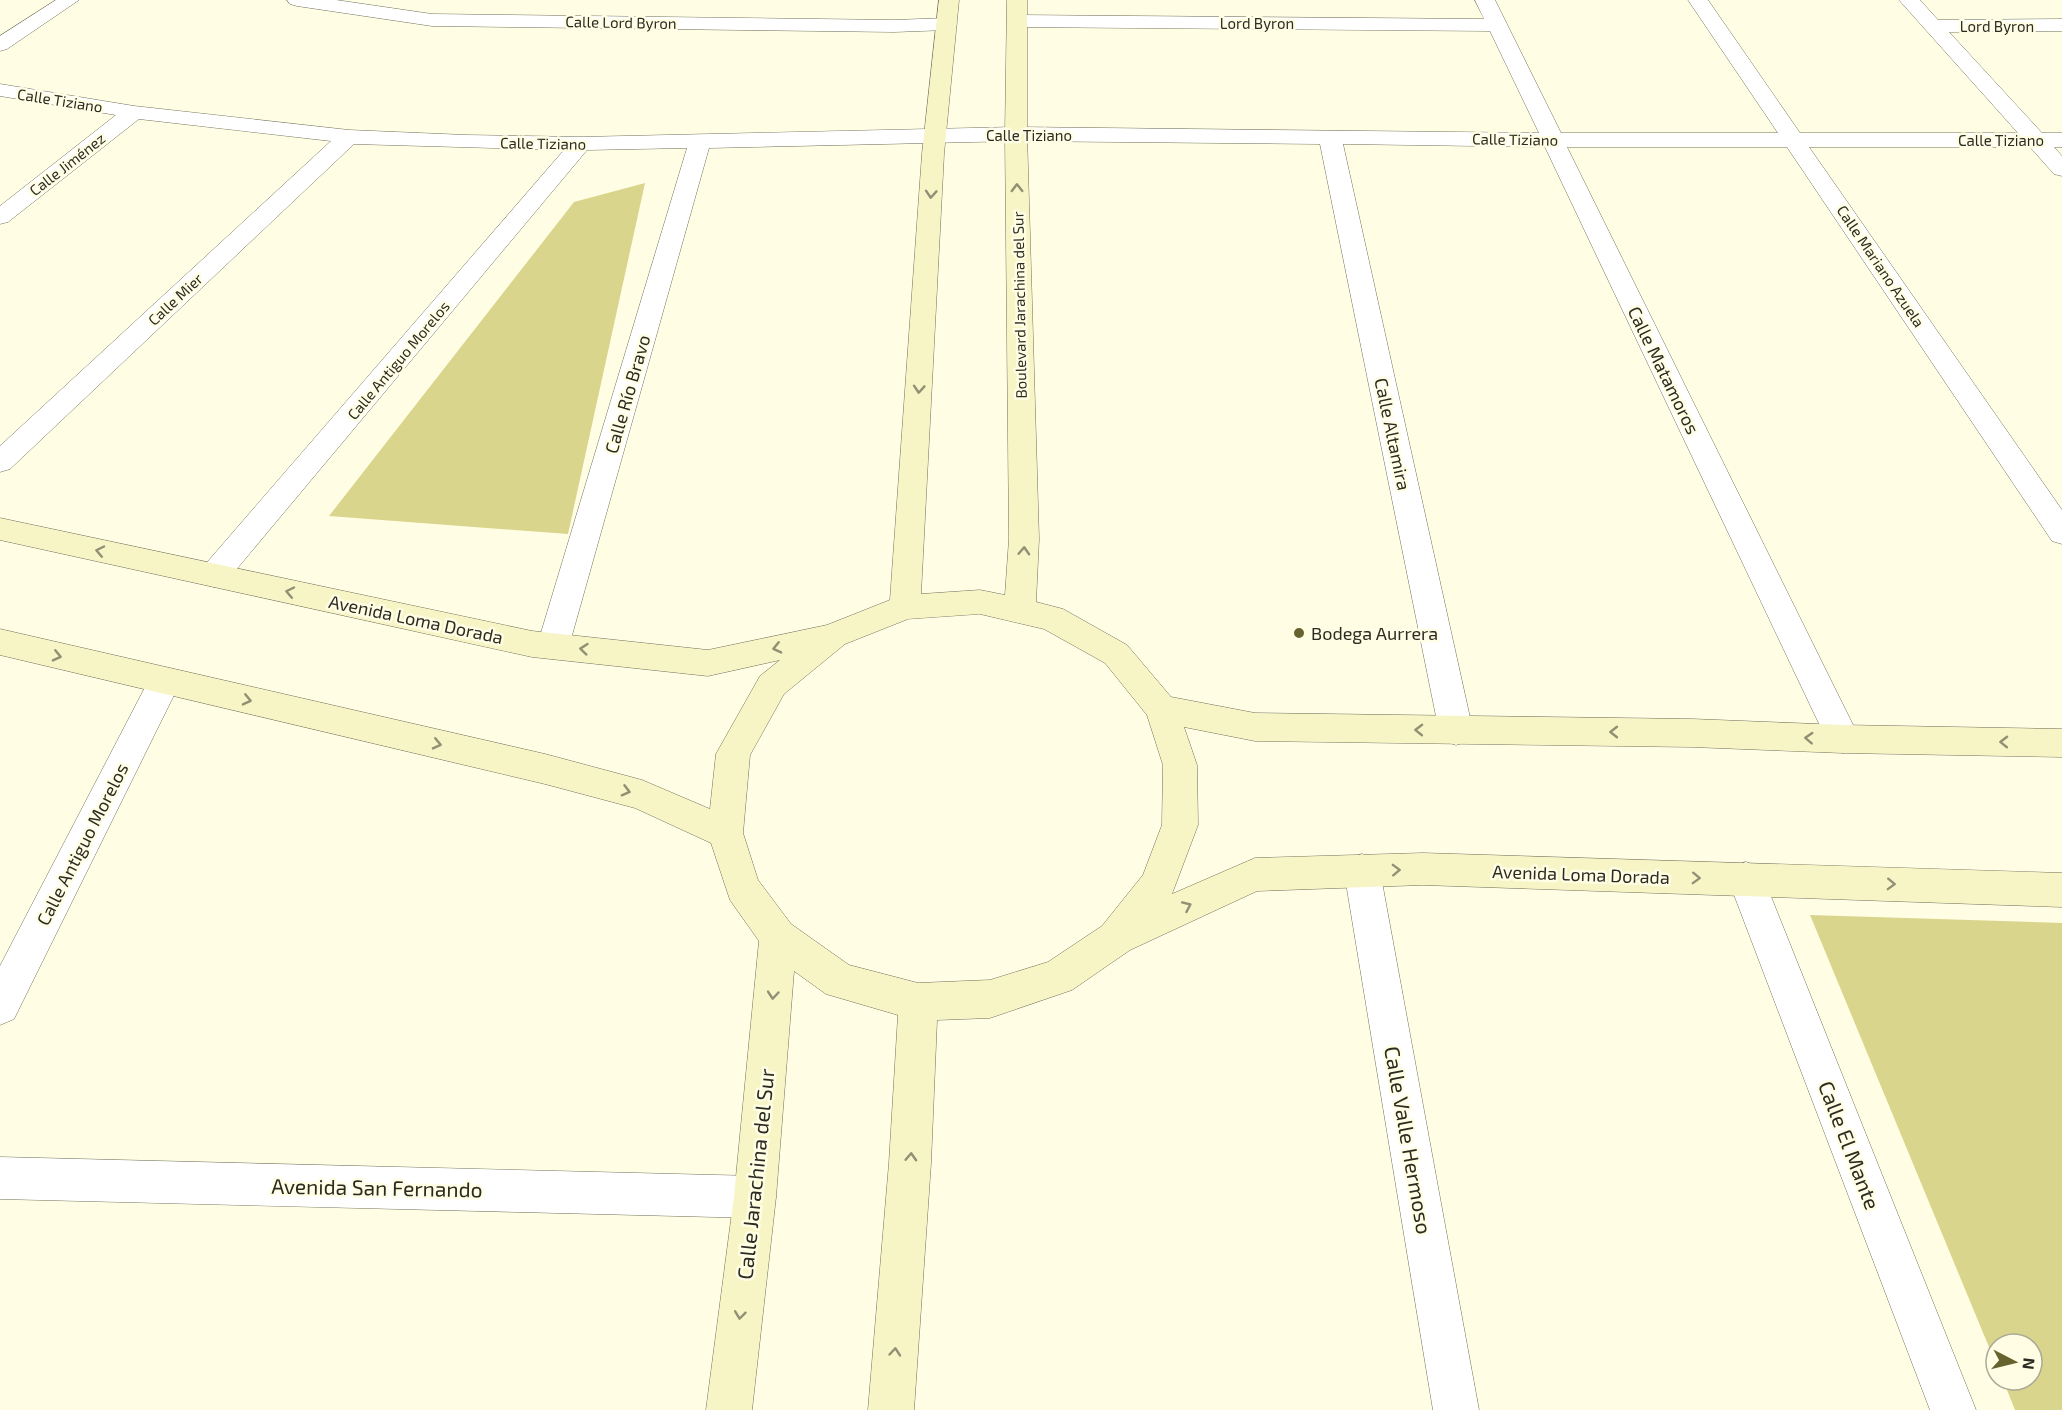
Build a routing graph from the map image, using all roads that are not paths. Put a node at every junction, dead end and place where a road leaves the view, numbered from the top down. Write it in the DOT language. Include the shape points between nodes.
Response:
graph roads {
  1 [pos="69,0"];
  2 [pos="297,0"];
  3 [pos="949,0"];
  4 [pos="1017,0"];
  5 [pos="1485,0"];
  6 [pos="1698,0"];
  7 [pos="1909,0"];
  8 [pos="1017,21"];
  9 [pos="947,24"];
  10 [pos="1497,25"];
  11 [pos="2062,25"];
  12 [pos="1933,26"];
  13 [pos="0,45"];
  14 [pos="0,90"];
  15 [pos="134,112"];
  16 [pos="1016,134"];
  17 [pos="935,136"];
  18 [pos="349,137"];
  19 [pos="1330,137"];
  20 [pos="1552,140"];
  21 [pos="1795,140"];
  22 [pos="2036,140"];
  23 [pos="2062,140"];
  24 [pos="700,142"];
  25 [pos="581,144"];
  26 [pos="2062,169"];
  27 [pos="0,217"];
  28 [pos="0,462"];
  29 [pos="0,529"];
  30 [pos="2062,533"];
  31 [pos="214,575"];
  32 [pos="905,607"];
  33 [pos="1020,609"];
  34 [pos="834,635"];
  35 [pos="0,642"];
  36 [pos="553,646"];
  37 [pos="165,681"];
  38 [pos="1161,709"];
  39 [pos="1456,731"];
  40 [pos="1843,740"];
  41 [pos="2062,743"];
  42 [pos="725,833"];
  43 [pos="1362,871"];
  44 [pos="1746,879"];
  45 [pos="2062,890"];
  46 [pos="778,937"];
  47 [pos="1115,939"];
  48 [pos="918,1002"];
  49 [pos="0,1006"];
  50 [pos="0,1178"];
  51 [pos="755,1197"];
  52 [pos="729,1410"];
  53 [pos="891,1410"];
  54 [pos="1456,1410"];
  55 [pos="1953,1410"];
  1 -- 13 [label="street"];
  2 -- 9 [label="street, Calle Lord Byron" via="432,20"];
  3 -- 9 [label="street"];
  4 -- 8 [label="street, Boulevard Jarachina del Sur"];
  5 -- 10 [label="street, Calle Matamoros"];
  6 -- 21 [label="street, Calle Mariano Azuela"];
  7 -- 12 [label="street"];
  8 -- 10 [label="street, Lord Byron"];
  8 -- 16 [label="street, Boulevard Jarachina del Sur"];
  9 -- 17 [label="street"];
  10 -- 20 [label="street, Calle Matamoros"];
  11 -- 12 [label="street, Lord Byron"];
  12 -- 22 [label="street"];
  14 -- 15 [label="street, Calle Tiziano"];
  15 -- 18 [label="street, Calle Tiziano"];
  15 -- 27 [label="street, Calle Jiménez"];
  16 -- 17 [label="street, Calle Tiziano"];
  16 -- 19 [label="street, Calle Tiziano"];
  33 -- 16 [label="street, Boulevard Jarachina del Sur, one-way" via="1024,538"];
  17 -- 24 [label="street, Calle Tiziano"];
  17 -- 32 [label="street, one-way"];
  18 -- 25 [label="street, Calle Tiziano"];
  18 -- 28 [label="street, Calle Mier"];
  19 -- 20 [label="street, Calle Tiziano"];
  19 -- 39 [label="street, Calle Altamira"];
  20 -- 21 [label="street, Calle Tiziano"];
  20 -- 40 [label="street, Calle Matamoros"];
  21 -- 22 [label="street, Calle Tiziano"];
  21 -- 30 [label="street, Calle Mariano Azuela"];
  22 -- 23 [label="street, Calle Tiziano"];
  22 -- 26 [label="street"];
  24 -- 25 [label="street, Calle Tiziano"];
  24 -- 36 [label="street, Calle Río Bravo"];
  25 -- 31 [label="street, Calle Antiguo Morelos"];
  31 -- 29 [label="street, Avenida Loma Dorada, one-way"];
  36 -- 31 [label="street, Avenida Loma Dorada, one-way"];
  32 -- 33 [label="street" via="980,602"];
  32 -- 34 [label="street"];
  33 -- 38 [label="street" via="1052,618 1116,654"];
  34 -- 36 [label="street, Avenida Loma Dorada, one-way" via="708,663"];
  34 -- 42 [label="street" via="772,686 733,754"];
  35 -- 37 [label="street, one-way"];
  37 -- 42 [label="street, one-way" via="642,795"];
  37 -- 49 [label="street, Calle Antiguo Morelos"];
  39 -- 38 [label="street, one-way" via="1255,726"];
  38 -- 47 [label="street" via="1180,765 1179,825 1158,885"];
  40 -- 39 [label="street, one-way" via="1692,733"];
  41 -- 40 [label="street, one-way"];
  42 -- 46 [label="street" via="743,888"];
  43 -- 44 [label="street, Avenida Loma Dorada, one-way" via="1423,869"];
  47 -- 43 [label="street, Avenida Loma Dorada, one-way" via="1255,875"];
  43 -- 54 [label="street, Calle Valle Hermoso"];
  44 -- 45 [label="street, Avenida Loma Dorada, one-way"];
  44 -- 55 [label="street, Calle El Mante"];
  46 -- 48 [label="street" via="840,981"];
  46 -- 51 [label="street, Calle Jarachina del Sur, one-way"];
  47 -- 48 [label="street" via="1058,977 990,999"];
  53 -- 48 [label="street, one-way"];
  50 -- 51 [label="street, Avenida San Fernando"];
  51 -- 52 [label="street, Calle Jarachina del Sur, one-way"];
}
